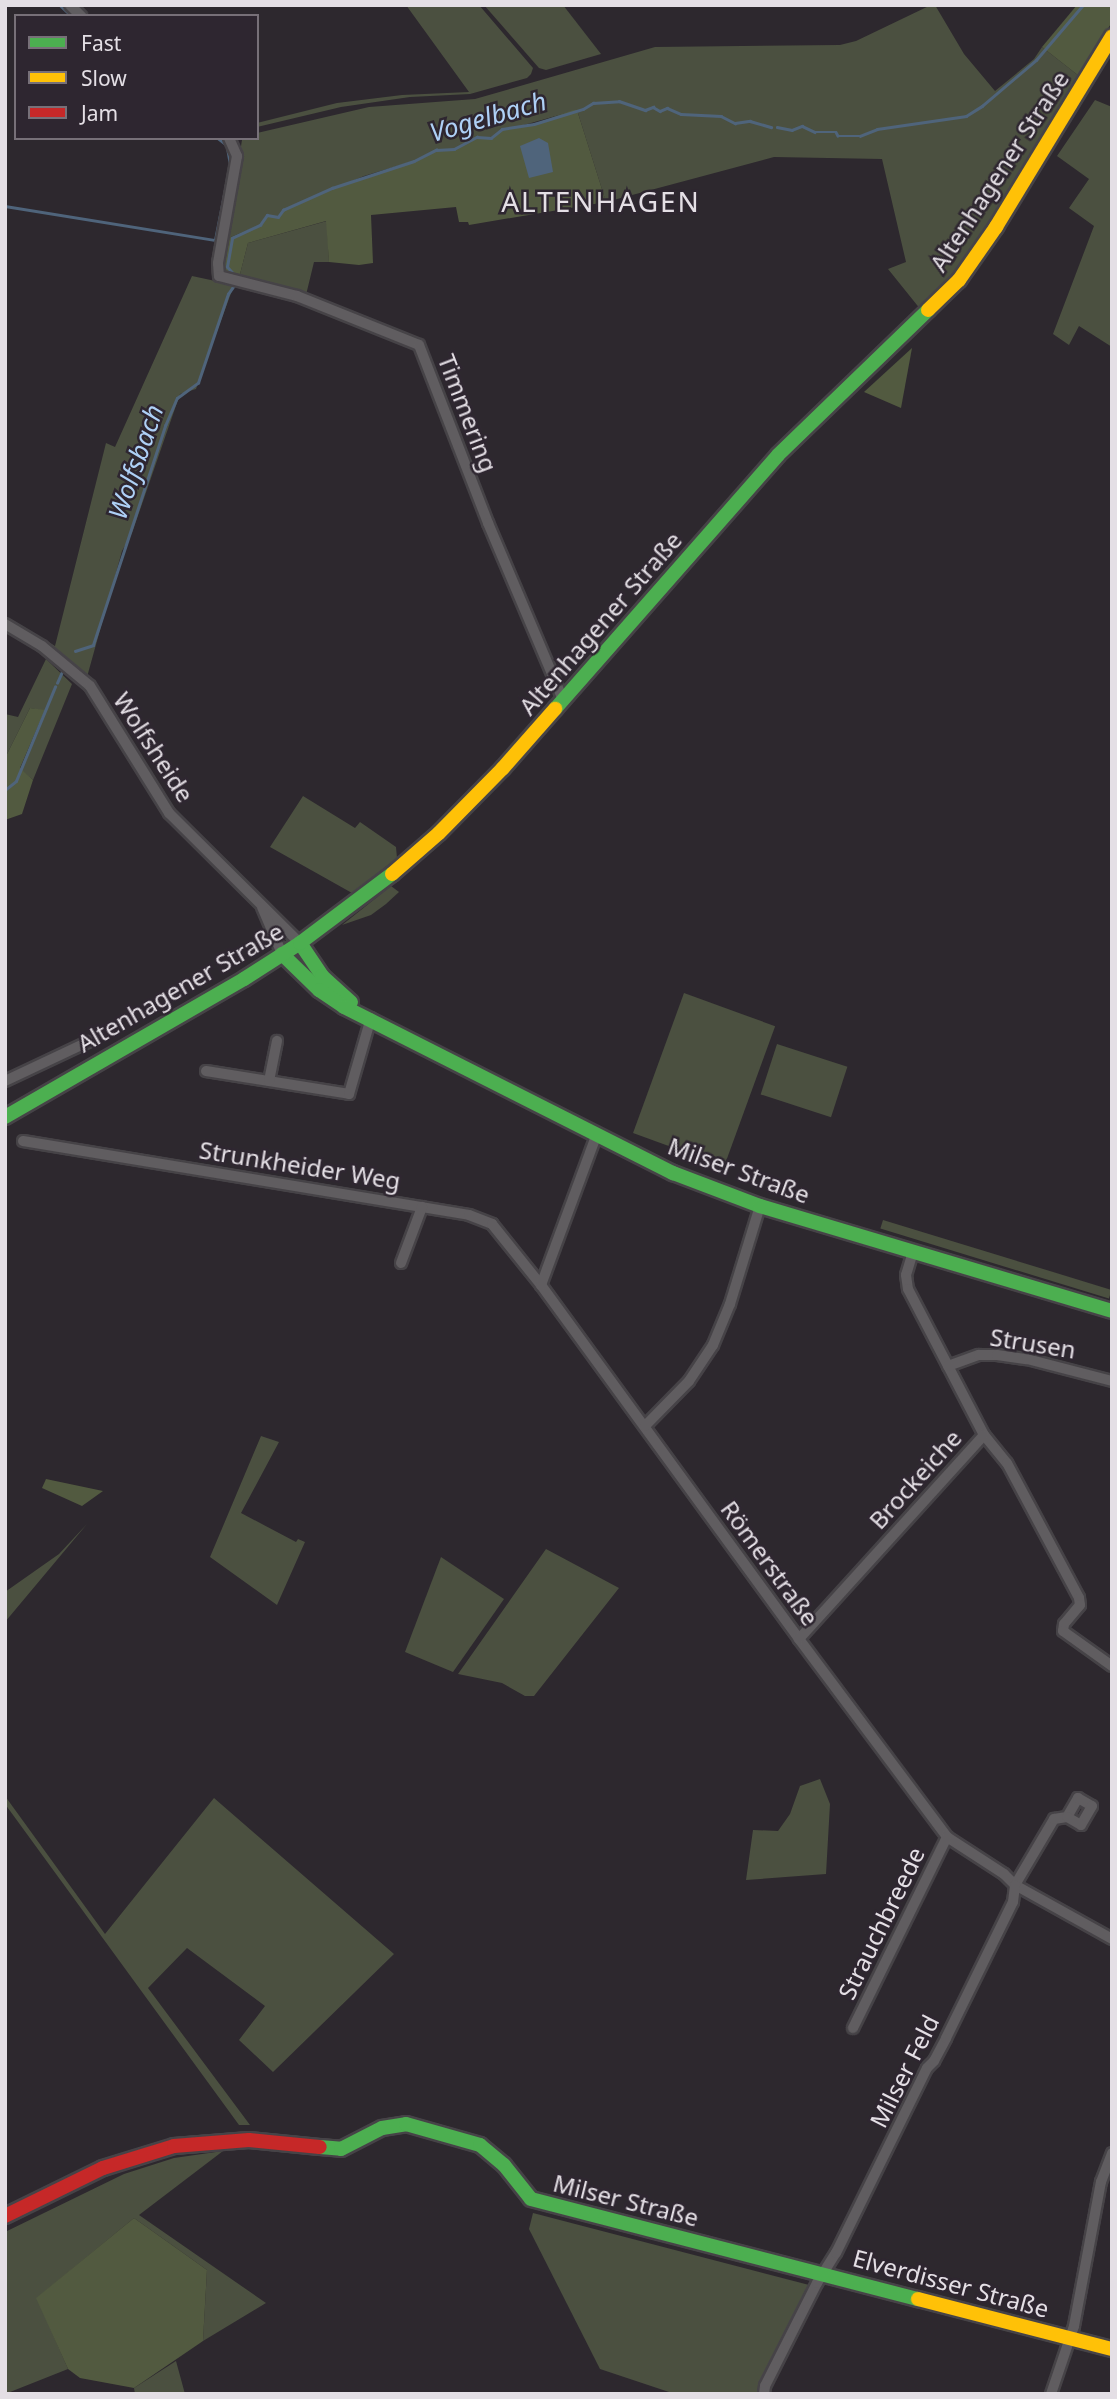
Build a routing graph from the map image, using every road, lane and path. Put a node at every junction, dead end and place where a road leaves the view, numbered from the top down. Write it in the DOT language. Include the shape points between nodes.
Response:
graph roads {
  1 [pos="1112,36"];
  2 [pos="231,141"];
  3 [pos="5,624"];
  4 [pos="563,700"];
  5 [pos="260,904"];
  6 [pos="300,943"];
  7 [pos="282,954"];
  8 [pos="371,1018"];
  9 [pos="277,1041"];
  10 [pos="88,1042"];
  11 [pos="206,1071"];
  12 [pos="269,1081"];
  13 [pos="5,1082"];
  14 [pos="5,1117"];
  15 [pos="597,1134"];
  16 [pos="23,1140"];
  17 [pos="760,1206"];
  18 [pos="422,1207"];
  19 [pos="913,1252"];
  20 [pos="401,1263"];
  21 [pos="541,1284"];
  22 [pos="1112,1311"];
  23 [pos="948,1366"];
  24 [pos="1112,1381"];
  25 [pos="645,1426"];
  26 [pos="984,1435"];
  27 [pos="799,1639"];
  28 [pos="1112,1666"];
  29 [pos="1068,1817"];
  30 [pos="947,1837"];
  31 [pos="1015,1885"];
  32 [pos="1112,1939"];
  33 [pos="853,2028"];
  34 [pos="1111,2159"];
  35 [pos="5,2216"];
  36 [pos="822,2273"];
  37 [pos="1070,2338"];
  38 [pos="1112,2349"];
  39 [pos="764,2394"];
  40 [pos="1051,2394"];
  1 -- 4 [label="main road, Altenhagener Straße" via="996,227 959,279 778,455"];
  2 -- 4 [label="street, Timmering" via="237,156 219,276 296,296 419,345"];
  3 -- 5 [label="street, Wolfsheide" via="58,658 90,686 169,813"];
  4 -- 6 [label="main road, Altenhagener Straße" via="439,833 388,878"];
  5 -- 6 [label="street, Wolfsheide"];
  5 -- 7 [label="street, Wolfsheide"];
  6 -- 7 [label="main road, Altenhagener Straße"];
  6 -- 8 [label="main road, Milser Straße" via="322,976"];
  7 -- 8 [label="main road, Milser Straße" via="319,990"];
  7 -- 14 [label="main road, Altenhagener Straße"];
  8 -- 12 [label="street" via="349,1094"];
  8 -- 15 [label="main road, Milser Straße"];
  9 -- 12 [label="street"];
  10 -- 13 [label="street"];
  11 -- 12 [label="street"];
  15 -- 17 [label="main road, Milser Straße" via="673,1173"];
  15 -- 21 [label="street"];
  16 -- 18 [label="street, Strunkheider Weg"];
  17 -- 19 [label="main road, Milser Straße"];
  17 -- 25 [label="street" via="713,1345 689,1381"];
  18 -- 20 [label="street"];
  18 -- 21 [label="street, Strunkheider Weg" via="469,1214 492,1224"];
  19 -- 22 [label="main road, Milser Straße"];
  19 -- 23 [label="street, Brockeiche" via="906,1275 908,1289"];
  21 -- 25 [label="street, Römerstraße"];
  23 -- 24 [label="street, Strusen" via="979,1355 997,1355"];
  23 -- 26 [label="street, Brockeiche"];
  25 -- 27 [label="street, Römerstraße"];
  26 -- 27 [label="street, Brockeiche"];
  26 -- 28 [label="street" via="1007,1463 1079,1598 1080,1605 1063,1631"];
  27 -- 30 [label="street, Römerstraße"];
  29 -- 31 [label="street, Milser Feld" via="1054,1819"];
  30 -- 31 [label="street, Römerstraße"];
  30 -- 33 [label="street, Strauchbreede"];
  31 -- 32 [label="street, Römerstraße"];
  31 -- 36 [label="street, Milser Feld" via="1013,1902"];
  34 -- 37 [label="street" via="1101,2182"];
  35 -- 36 [label="main road, Milser Straße" via="103,2168 174,2146 249,2140 341,2149 406,2123 480,2145 505,2165 531,2199"];
  36 -- 37 [label="main road, Elverdisser Straße"];
  36 -- 39 [label="street, Milser Feld"];
  37 -- 38 [label="main road, Elverdisser Straße"];
  37 -- 40 [label="street, Elverdisser Straße"];
}
